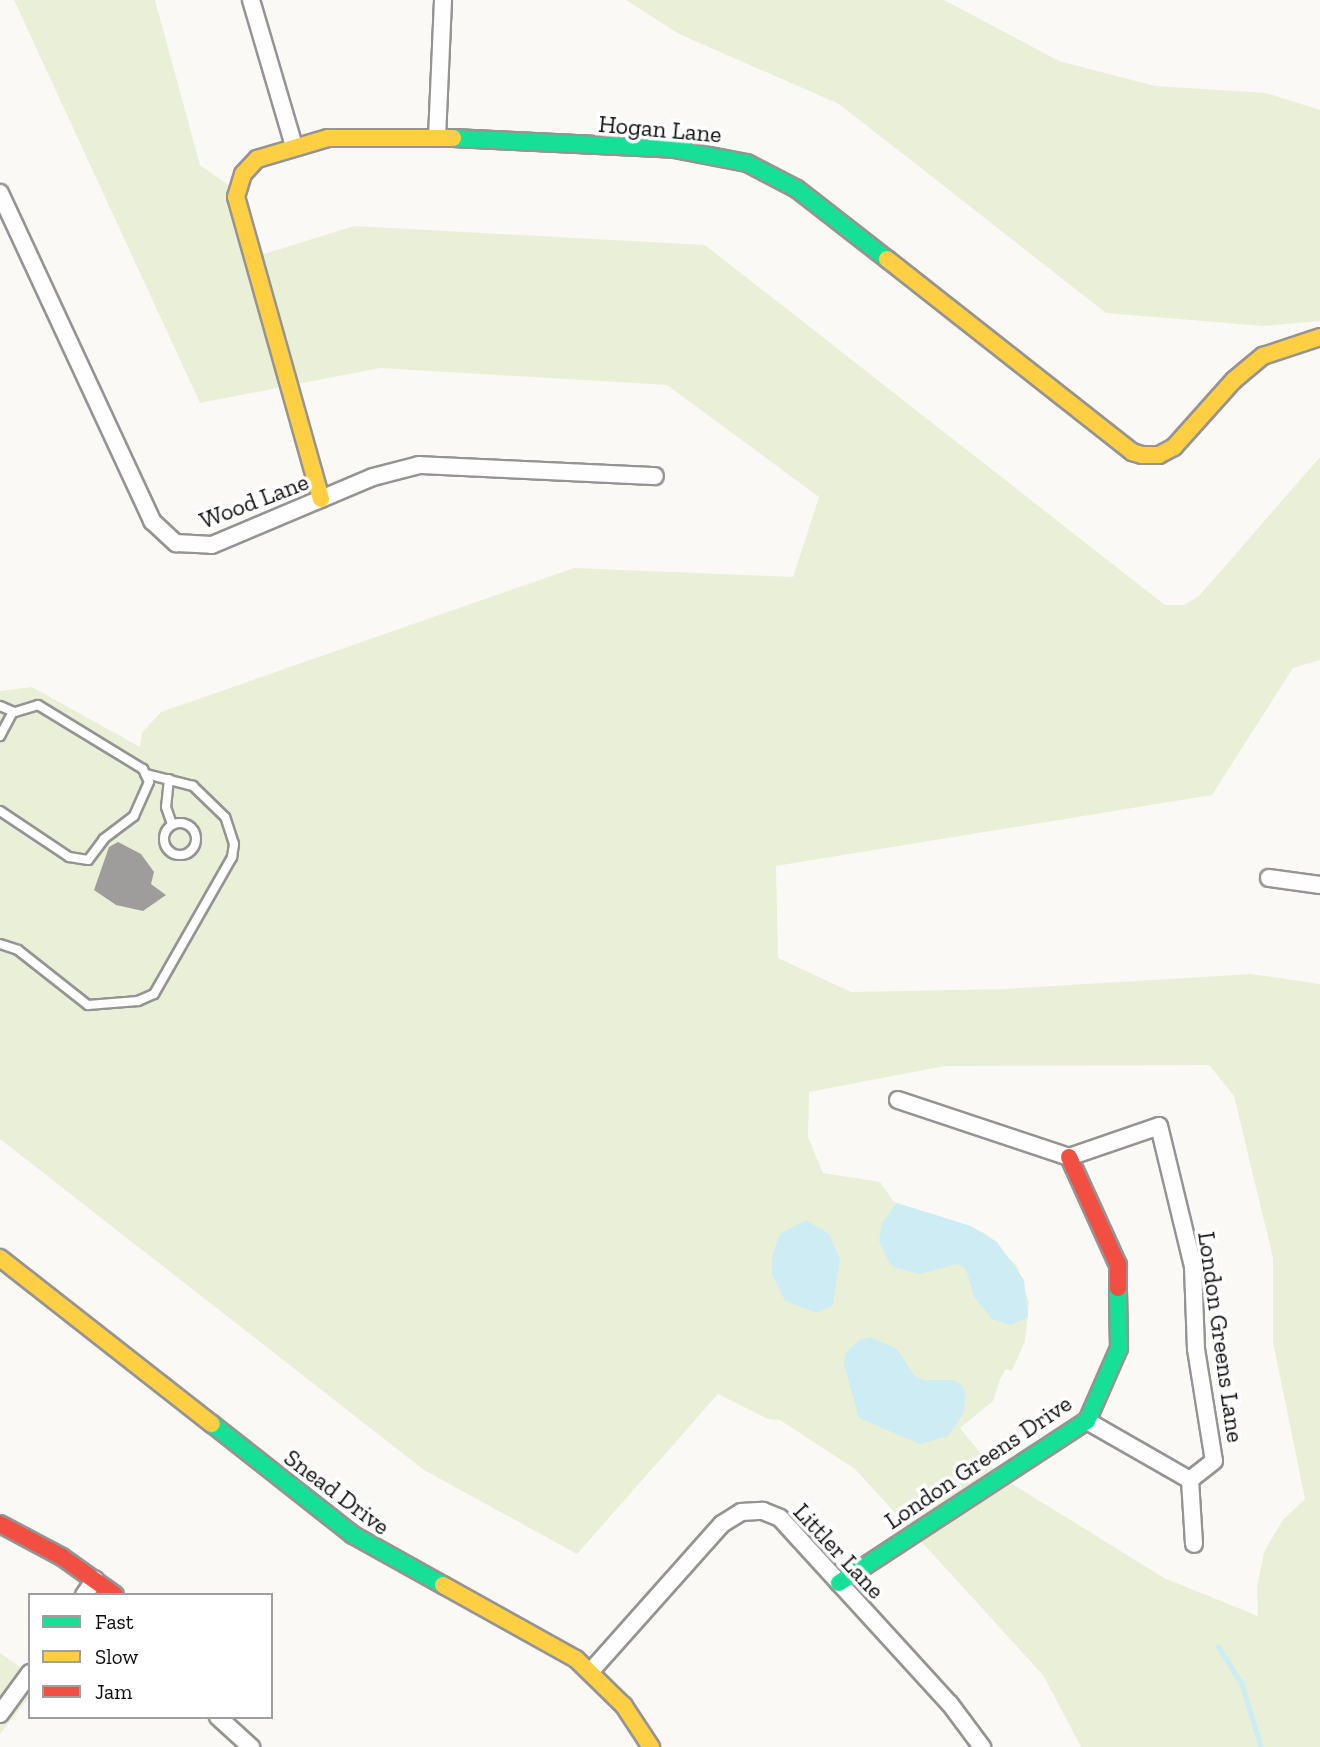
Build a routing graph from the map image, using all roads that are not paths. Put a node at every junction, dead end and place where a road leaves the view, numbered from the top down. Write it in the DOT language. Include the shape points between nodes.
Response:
graph roads {
  1 [pos="251,0"];
  2 [pos="443,0"];
  3 [pos="437,138"];
  4 [pos="294,146"];
  5 [pos="0,193"];
  6 [pos="1320,337"];
  7 [pos="655,476"];
  8 [pos="321,499"];
  9 [pos="0,706"];
  10 [pos="14,712"];
  11 [pos="0,736"];
  12 [pos="146,774"];
  13 [pos="169,779"];
  14 [pos="0,811"];
  15 [pos="172,824"];
  16 [pos="1269,878"];
  17 [pos="1320,885"];
  18 [pos="0,944"];
  19 [pos="898,1100"];
  20 [pos="1069,1157"];
  21 [pos="0,1258"];
  22 [pos="1087,1421"];
  23 [pos="1190,1480"];
  24 [pos="0,1524"];
  25 [pos="1194,1544"];
  26 [pos="95,1579"];
  27 [pos="839,1583"];
  28 [pos="85,1593"];
  29 [pos="112,1593"];
  30 [pos="591,1671"];
  31 [pos="28,1676"];
  32 [pos="0,1714"];
  33 [pos="220,1719"];
  34 [pos="251,1747"];
  35 [pos="651,1747"];
  36 [pos="982,1747"];
  1 -- 4 [label="street"];
  2 -- 3 [label="street"];
  3 -- 4 [label="street, Hogan Lane" via="354,135"];
  3 -- 6 [label="street, Hogan Lane" via="693,151 765,171 812,201 1138,454 1155,456 1174,447 1234,380 1264,356"];
  4 -- 8 [label="street, Hogan Lane" via="254,162 241,177 236,197"];
  5 -- 8 [label="street, Wood Lane" via="162,534 180,545 204,547"];
  7 -- 8 [label="street, Wood Lane" via="435,464 388,472"];
  9 -- 10 [label="lane"];
  10 -- 11 [label="lane"];
  10 -- 12 [label="lane" via="39,706"];
  12 -- 13 [label="lane"];
  12 -- 14 [label="lane" via="149,782 138,812 104,839 88,860 69,858"];
  13 -- 15 [label="lane" via="166,807"];
  13 -- 18 [label="lane" via="192,785 220,811 231,828 234,849 154,994 138,1001 88,1005 18,950"];
  15 -- 15 [label="lane" via="164,834 164,846 174,855 187,854 195,845 195,832 185,823"];
  16 -- 17 [label="street"];
  19 -- 20 [label="street"];
  20 -- 22 [label="street, London Greens Drive" via="1118,1265 1119,1348"];
  20 -- 23 [label="street, London Greens Lane" via="1159,1126 1194,1267 1196,1349 1214,1461"];
  21 -- 30 [label="street, Snead Drive" via="353,1535 538,1634"];
  22 -- 23 [label="street"];
  22 -- 27 [label="street, London Greens Drive"];
  23 -- 25 [label="street"];
  24 -- 26 [label="street"];
  26 -- 28 [label="street"];
  26 -- 29 [label="street"];
  27 -- 30 [label="street, Littler Lane" via="780,1518 756,1510 737,1513 719,1527"];
  27 -- 36 [label="street, Littler Lane" via="950,1704"];
  30 -- 35 [label="street, Snead Drive" via="624,1706"];
  31 -- 32 [label="street"];
  33 -- 34 [label="street"];
}
